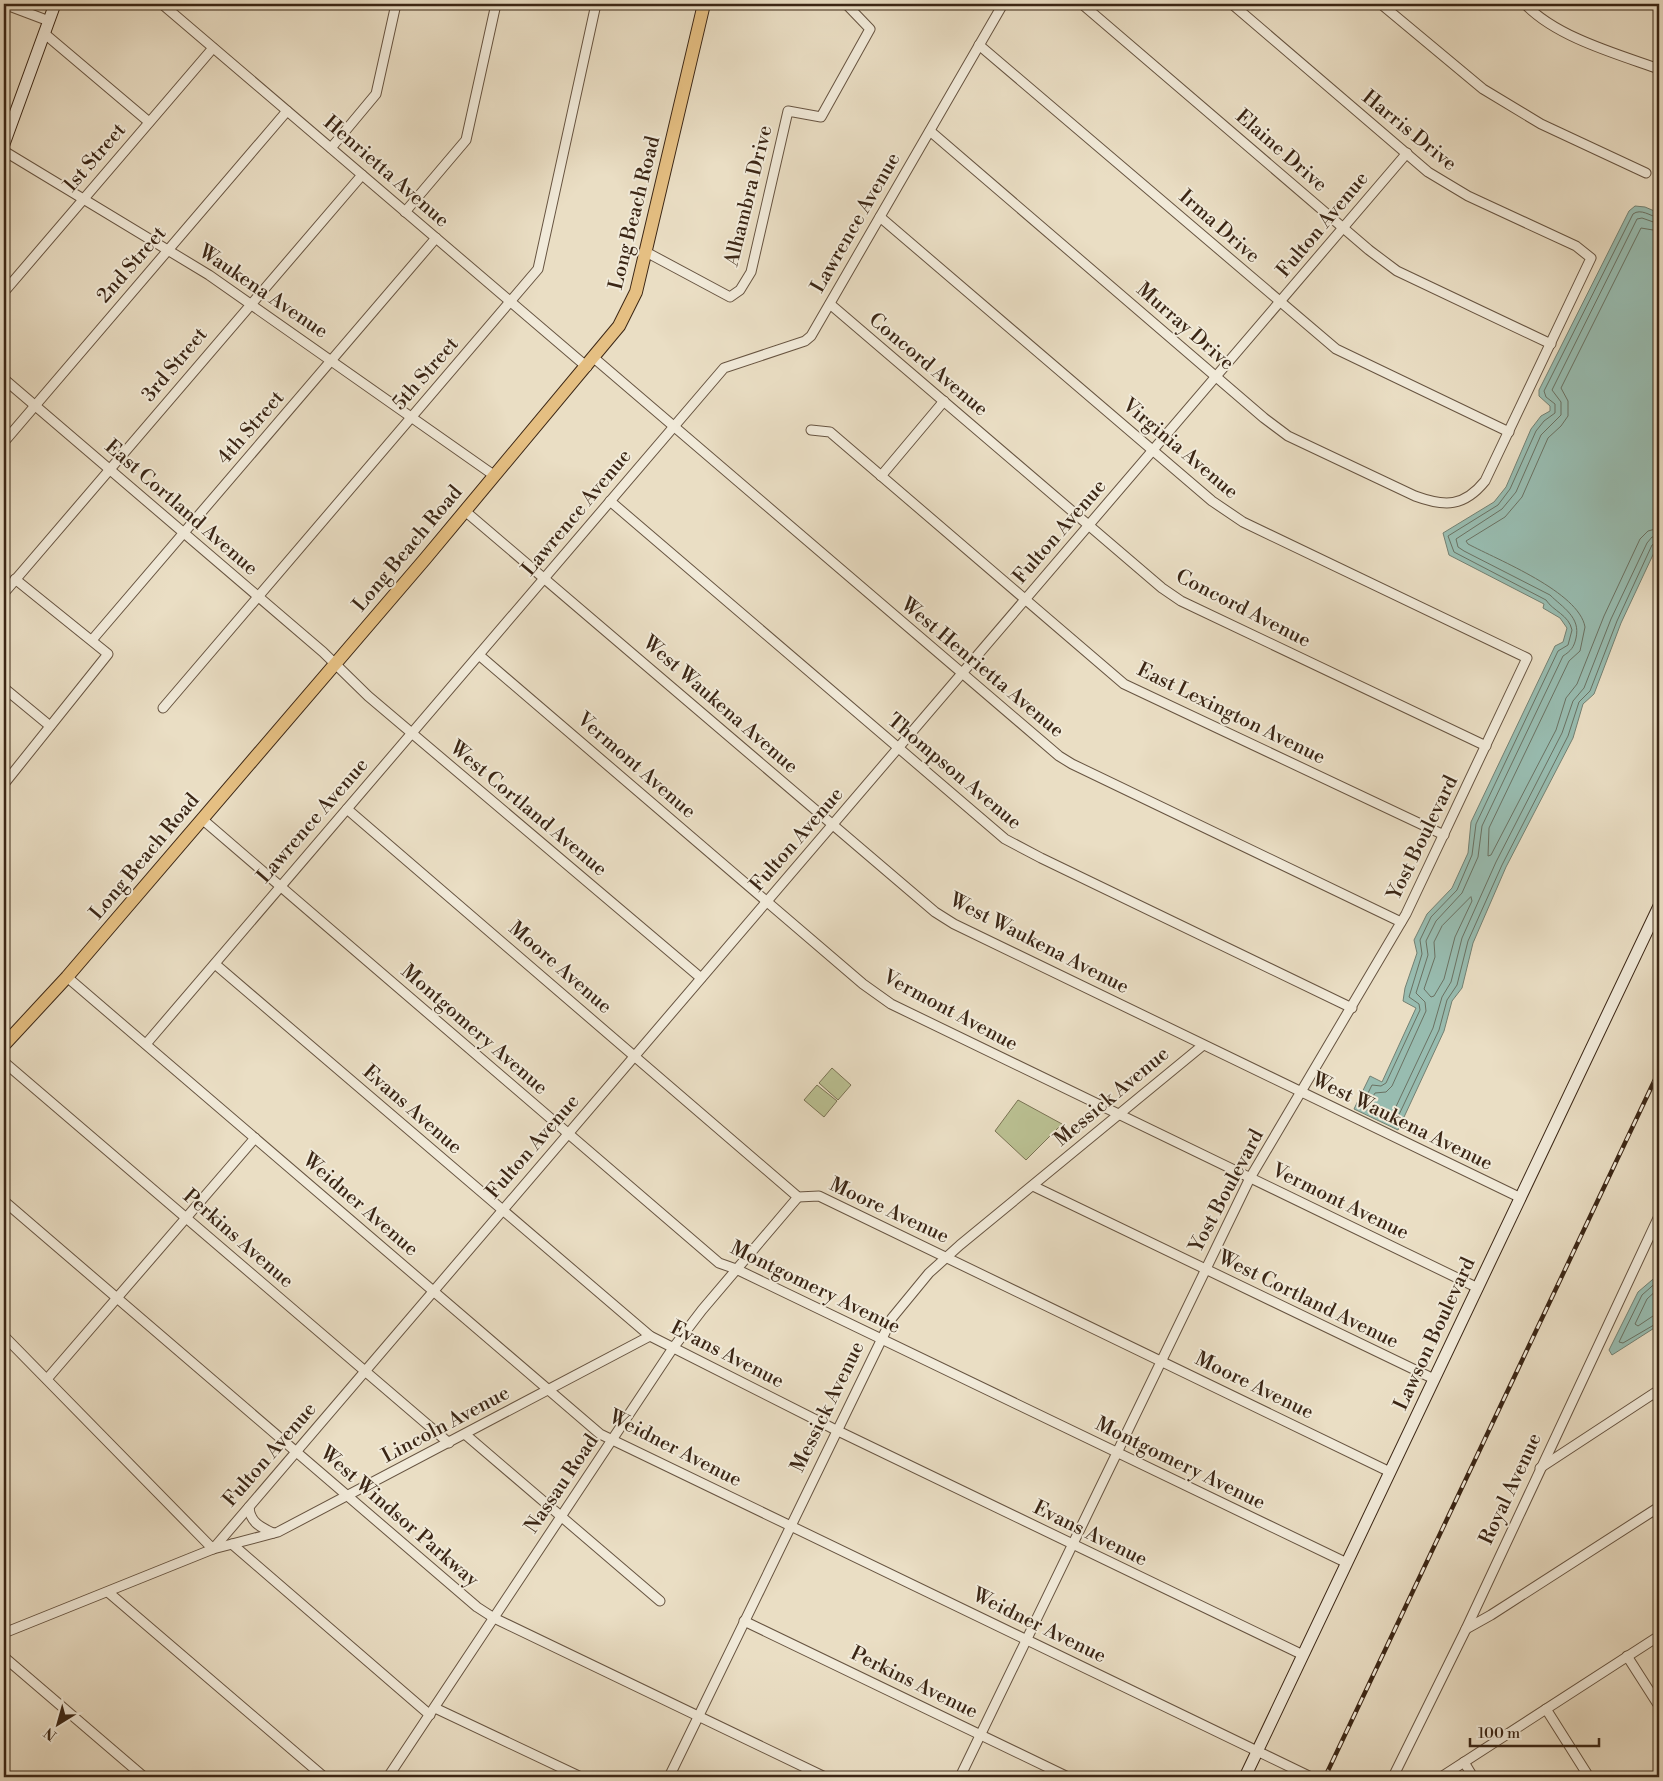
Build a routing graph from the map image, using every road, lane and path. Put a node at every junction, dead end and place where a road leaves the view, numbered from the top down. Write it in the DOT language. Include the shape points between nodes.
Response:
graph roads {
  1 [pos="4,4"];
  2 [pos="56,4"];
  3 [pos="162,4"];
  4 [pos="396,4"];
  5 [pos="496,4"];
  6 [pos="596,4"];
  7 [pos="704,4"];
  8 [pos="846,4"];
  9 [pos="1003,4"];
  10 [pos="1082,4"];
  11 [pos="1232,4"];
  12 [pos="1381,4"];
  13 [pos="1525,4"];
  14 [pos="50,21"];
  15 [pos="45,34"];
  16 [pos="979,45"];
  17 [pos="213,48"];
  18 [pos="1659,69"];
  19 [pos="287,111"];
  20 [pos="149,122"];
  21 [pos="930,131"];
  22 [pos="4,144"];
  23 [pos="331,148"];
  24 [pos="4,151"];
  25 [pos="1407,154"];
  26 [pos="1646,173"];
  27 [pos="362,175"];
  28 [pos="83,199"];
  29 [pos="405,212"];
  30 [pos="880,217"];
  31 [pos="1344,228"];
  32 [pos="436,238"];
  33 [pos="168,250"];
  34 [pos="646,252"];
  35 [pos="4,292"];
  36 [pos="510,302"];
  37 [pos="1280,302"];
  38 [pos="250,304"];
  39 [pos="830,304"];
  40 [pos="1551,344"];
  41 [pos="331,360"];
  42 [pos="590,362"];
  43 [pos="1216,376"];
  44 [pos="4,379"];
  45 [pos="944,402"];
  46 [pos="35,406"];
  47 [pos="412,417"];
  48 [pos="673,427"];
  49 [pos="812,430"];
  50 [pos="1509,432"];
  51 [pos="4,442"];
  52 [pos="1153,451"];
  53 [pos="109,470"];
  54 [pos="494,476"];
  55 [pos="881,476"];
  56 [pos="610,501"];
  57 [pos="465,511"];
  58 [pos="1089,525"];
  59 [pos="184,533"];
  60 [pos="545,578"];
  61 [pos="15,579"];
  62 [pos="4,593"];
  63 [pos="258,597"];
  64 [pos="1026,600"];
  65 [pos="92,640"];
  66 [pos="1499,644"];
  67 [pos="479,655"];
  68 [pos="335,663"];
  69 [pos="962,674"];
  70 [pos="4,688"];
  71 [pos="163,708"];
  72 [pos="50,726"];
  73 [pos="412,733"];
  74 [pos="1486,746"];
  75 [pos="898,748"];
  76 [pos="4,784"];
  77 [pos="347,809"];
  78 [pos="202,819"];
  79 [pos="833,824"];
  80 [pos="1444,835"];
  81 [pos="281,887"];
  82 [pos="767,901"];
  83 [pos="1659,906"];
  84 [pos="1401,922"];
  85 [pos="215,964"];
  86 [pos="67,977"];
  87 [pos="701,978"];
  88 [pos="1352,1008"];
  89 [pos="146,1044"];
  90 [pos="4,1045"];
  91 [pos="1202,1046"];
  92 [pos="635,1056"];
  93 [pos="4,1062"];
  94 [pos="1302,1093"];
  95 [pos="1119,1115"];
  96 [pos="568,1133"];
  97 [pos="255,1138"];
  98 [pos="1250,1178"];
  99 [pos="1033,1186"];
  100 [pos="798,1197"];
  101 [pos="1521,1198"];
  102 [pos="4,1202"];
  103 [pos="502,1210"];
  104 [pos="1659,1216"];
  105 [pos="186,1218"];
  106 [pos="947,1258"];
  107 [pos="736,1269"];
  108 [pos="1205,1269"];
  109 [pos="1478,1288"];
  110 [pos="433,1291"];
  111 [pos="117,1298"];
  112 [pos="4,1336"];
  113 [pos="650,1336"];
  114 [pos="880,1339"];
  115 [pos="673,1348"];
  116 [pos="1161,1361"];
  117 [pos="365,1371"];
  118 [pos="47,1379"];
  119 [pos="1434,1379"];
  120 [pos="549,1390"];
  121 [pos="1659,1390"];
  122 [pos="836,1430"];
  123 [pos="466,1435"];
  124 [pos="612,1440"];
  125 [pos="449,1443"];
  126 [pos="296,1451"];
  127 [pos="1116,1453"];
  128 [pos="1539,1468"];
  129 [pos="1390,1472"];
  130 [pos="348,1496"];
  131 [pos="249,1507"];
  132 [pos="1659,1507"];
  133 [pos="561,1517"];
  134 [pos="790,1525"];
  135 [pos="273,1534"];
  136 [pos="232,1544"];
  137 [pos="1072,1544"];
  138 [pos="213,1549"];
  139 [pos="1347,1563"];
  140 [pos="108,1592"];
  141 [pos="660,1601"];
  142 [pos="494,1618"];
  143 [pos="744,1621"];
  144 [pos="1466,1629"];
  145 [pos="4,1633"];
  146 [pos="1659,1636"];
  147 [pos="1026,1640"];
  148 [pos="1304,1655"];
  149 [pos="1628,1656"];
  150 [pos="4,1657"];
  151 [pos="1659,1706"];
  152 [pos="1546,1709"];
  153 [pos="432,1711"];
  154 [pos="698,1716"];
  155 [pos="980,1734"];
  156 [pos="1258,1751"];
  157 [pos="1464,1762"];
  158 [pos="144,1777"];
  159 [pos="324,1777"];
  160 [pos="388,1777"];
  161 [pos="581,1777"];
  162 [pos="668,1777"];
  163 [pos="825,1777"];
  164 [pos="960,1777"];
  165 [pos="1068,1777"];
  166 [pos="1245,1777"];
  167 [pos="1311,1777"];
  168 [pos="1393,1777"];
  169 [pos="1441,1777"];
  170 [pos="1473,1777"];
  171 [pos="1589,1777"];
  1 -- 14 [label="street"];
  2 -- 14 [label="main road"];
  3 -- 17 [label="street, Henrietta Avenue"];
  4 -- 23 [label="street" via="376,94"];
  5 -- 29 [label="street" via="466,140"];
  6 -- 36 [label="street, 5th Street" via="540,263"];
  7 -- 34 [label="main road, Long Beach Road"];
  8 -- 34 [label="street, Alhambra Drive" via="870,29 821,117 788,110 751,272 740,290 730,297"];
  9 -- 16 [label="street, Lawrence Avenue"];
  10 -- 31 [label="street, Elaine Drive"];
  11 -- 25 [label="street, Harris Drive"];
  12 -- 26 [label="street" via="1483,89 1541,124"];
  13 -- 18 [label="street" via="1555,27"];
  14 -- 15 [label="main road"];
  15 -- 20 [label="street"];
  15 -- 22 [label="main road"];
  16 -- 21 [label="street, Lawrence Avenue"];
  16 -- 37 [label="street, Irma Drive"];
  17 -- 19 [label="street, Henrietta Avenue"];
  17 -- 20 [label="street, 1st Street"];
  19 -- 23 [label="street, Henrietta Avenue"];
  19 -- 33 [label="street, 2nd Street"];
  20 -- 28 [label="street, 1st Street"];
  21 -- 30 [label="street, Lawrence Avenue"];
  21 -- 43 [label="street, Murray Drive"];
  23 -- 27 [label="street, Henrietta Avenue"];
  24 -- 28 [label="street, Waukena Avenue"];
  25 -- 31 [label="street, Fulton Avenue"];
  25 -- 40 [label="street, Harris Drive" via="1447,185 1591,258"];
  27 -- 29 [label="street, Henrietta Avenue"];
  27 -- 38 [label="street, 3rd Street"];
  28 -- 33 [label="street, Waukena Avenue"];
  28 -- 35 [label="street, 1st Street"];
  29 -- 32 [label="street, Henrietta Avenue"];
  30 -- 39 [label="street, Lawrence Avenue"];
  30 -- 52 [label="street, Virginia Avenue"];
  31 -- 37 [label="street, Fulton Avenue"];
  31 -- 40 [label="street, Elaine Drive" via="1397,270"];
  32 -- 36 [label="street, Henrietta Avenue"];
  32 -- 41 [label="street, 4th Street"];
  33 -- 38 [label="street, Waukena Avenue"];
  33 -- 46 [label="street, 2nd Street"];
  34 -- 42 [label="main road, Long Beach Road" via="630,306 610,339"];
  36 -- 42 [label="street, Henrietta Avenue"];
  36 -- 47 [label="street, 5th Street"];
  37 -- 43 [label="street, Fulton Avenue"];
  37 -- 50 [label="street, Irma Drive" via="1345,354"];
  38 -- 41 [label="street, Waukena Avenue"];
  38 -- 53 [label="street, 3rd Street"];
  39 -- 45 [label="street, Concord Avenue"];
  39 -- 48 [label="street, Lawrence Avenue" via="805,341 724,368"];
  40 -- 50 [label="street"];
  41 -- 47 [label="street, Waukena Avenue"];
  41 -- 59 [label="street, 4th Street"];
  42 -- 48 [label="street, West Henrietta Avenue"];
  42 -- 54 [label="main road, Long Beach Road"];
  43 -- 50 [label="street, Murray Drive" via="1288,436 1434,503 1447,504 1465,499 1480,489"];
  43 -- 52 [label="street, Fulton Avenue"];
  44 -- 46 [label="street, East Cortland Avenue"];
  45 -- 55 [label="street"];
  45 -- 58 [label="street, Concord Avenue"];
  46 -- 51 [label="street, 2nd Street"];
  46 -- 53 [label="street, East Cortland Avenue"];
  47 -- 54 [label="street, Waukena Avenue"];
  47 -- 63 [label="street, 5th Street"];
  48 -- 56 [label="street, Lawrence Avenue"];
  48 -- 69 [label="street, West Henrietta Avenue"];
  49 -- 55 [label="street, East Lexington Avenue" via="830,432"];
  52 -- 58 [label="street, Fulton Avenue"];
  52 -- 66 [label="street, Virginia Avenue" via="1212,501 1243,522"];
  53 -- 59 [label="street, East Cortland Avenue"];
  53 -- 61 [label="street, 3rd Street"];
  54 -- 57 [label="main road, Long Beach Road"];
  55 -- 64 [label="street, East Lexington Avenue"];
  56 -- 60 [label="street, Lawrence Avenue"];
  56 -- 75 [label="street, Thompson Avenue"];
  57 -- 60 [label="street, West Waukena Avenue"];
  57 -- 68 [label="main road, Long Beach Road"];
  58 -- 64 [label="street, Fulton Avenue"];
  58 -- 74 [label="street, Concord Avenue" via="1162,588 1190,606"];
  59 -- 63 [label="street, East Cortland Avenue"];
  59 -- 65 [label="street, 4th Street"];
  60 -- 67 [label="street, Lawrence Avenue"];
  60 -- 79 [label="street, West Waukena Avenue"];
  61 -- 62 [label="street, 3rd Street"];
  61 -- 65 [label="street"];
  63 -- 68 [label="street, East Cortland Avenue"];
  63 -- 71 [label="street, 5th Street"];
  64 -- 69 [label="street, Fulton Avenue"];
  64 -- 80 [label="street, East Lexington Avenue" via="1124,684"];
  65 -- 72 [label="street" via="108,654"];
  66 -- 74 [label="street, Yost Boulevard" via="1527,658"];
  67 -- 73 [label="street, Lawrence Avenue"];
  67 -- 82 [label="street, Vermont Avenue"];
  68 -- 73 [label="street, West Cortland Avenue"];
  68 -- 78 [label="main road, Long Beach Road"];
  69 -- 75 [label="street, Fulton Avenue"];
  69 -- 84 [label="street, West Henrietta Avenue" via="1072,764"];
  70 -- 72 [label="street"];
  72 -- 76 [label="street"];
  73 -- 77 [label="street, Lawrence Avenue"];
  73 -- 87 [label="street, West Cortland Avenue"];
  74 -- 80 [label="street, Yost Boulevard"];
  75 -- 79 [label="street, Fulton Avenue"];
  75 -- 88 [label="street, Thompson Avenue" via="1015,845"];
  77 -- 81 [label="street, Lawrence Avenue"];
  77 -- 92 [label="street, Moore Avenue"];
  78 -- 81 [label="street, Montgomery Avenue"];
  78 -- 86 [label="main road, Long Beach Road"];
  79 -- 82 [label="street, Fulton Avenue"];
  79 -- 91 [label="street, West Waukena Avenue" via="935,912 954,924"];
  80 -- 84 [label="street, Yost Boulevard"];
  81 -- 85 [label="street, Lawrence Avenue"];
  81 -- 96 [label="street, Montgomery Avenue"];
  82 -- 87 [label="street, Fulton Avenue"];
  82 -- 95 [label="street, Vermont Avenue" via="863,984 891,1004"];
  83 -- 101 [label="main road, Lawson Boulevard"];
  84 -- 88 [label="street, Yost Boulevard"];
  85 -- 89 [label="street, Lawrence Avenue"];
  85 -- 103 [label="street, Evans Avenue"];
  86 -- 89 [label="street, Weidner Avenue"];
  86 -- 90 [label="main road, Long Beach Road"];
  87 -- 92 [label="street, Fulton Avenue"];
  88 -- 94 [label="street, Yost Boulevard"];
  89 -- 97 [label="street, Weidner Avenue"];
  91 -- 94 [label="street, West Waukena Avenue"];
  91 -- 95 [label="street, Messick Avenue"];
  92 -- 96 [label="street, Fulton Avenue"];
  92 -- 100 [label="street, Moore Avenue"];
  93 -- 105 [label="street, Perkins Avenue"];
  94 -- 98 [label="street, Yost Boulevard"];
  94 -- 101 [label="street, West Waukena Avenue"];
  95 -- 98 [label="street, Vermont Avenue"];
  95 -- 99 [label="street, Messick Avenue"];
  96 -- 103 [label="street, Fulton Avenue"];
  96 -- 107 [label="street, Montgomery Avenue" via="719,1263"];
  97 -- 105 [label="street"];
  97 -- 110 [label="street, Weidner Avenue"];
  98 -- 108 [label="street, Yost Boulevard"];
  98 -- 109 [label="street, Vermont Avenue"];
  99 -- 106 [label="street, Messick Avenue"];
  99 -- 108 [label="street, West Cortland Avenue"];
  100 -- 106 [label="street, Moore Avenue" via="819,1196"];
  100 -- 107 [label="street, Nassau Road"];
  101 -- 109 [label="main road, Lawson Boulevard"];
  102 -- 111 [label="street, West Windsor Parkway"];
  103 -- 110 [label="street, Fulton Avenue"];
  103 -- 113 [label="street, Evans Avenue"];
  104 -- 128 [label="street, Royal Avenue"];
  105 -- 111 [label="street"];
  105 -- 117 [label="street, Perkins Avenue"];
  106 -- 114 [label="street, Messick Avenue" via="909,1295"];
  106 -- 116 [label="street, Moore Avenue"];
  107 -- 114 [label="street, Montgomery Avenue"];
  107 -- 115 [label="street, Nassau Road"];
  108 -- 116 [label="street, Yost Boulevard"];
  108 -- 119 [label="street, West Cortland Avenue"];
  109 -- 119 [label="main road, Lawson Boulevard"];
  110 -- 117 [label="street, Fulton Avenue"];
  110 -- 120 [label="street, Weidner Avenue"];
  111 -- 118 [label="street"];
  111 -- 126 [label="street, West Windsor Parkway"];
  112 -- 118 [label="street"];
  113 -- 115 [label="street, Evans Avenue"];
  113 -- 120 [label="street, Lincoln Avenue"];
  114 -- 122 [label="street, Messick Avenue"];
  114 -- 127 [label="street, Montgomery Avenue"];
  115 -- 122 [label="street, Evans Avenue"];
  115 -- 124 [label="street, Nassau Road"];
  116 -- 127 [label="street, Yost Boulevard"];
  116 -- 129 [label="street, Moore Avenue"];
  117 -- 125 [label="street, Perkins Avenue"];
  117 -- 126 [label="street, Fulton Avenue"];
  118 -- 138 [label="street"];
  119 -- 129 [label="main road, Lawson Boulevard"];
  120 -- 123 [label="street, Lincoln Avenue"];
  120 -- 124 [label="street, Weidner Avenue" via="600,1434"];
  121 -- 128 [label="street"];
  122 -- 134 [label="street, Messick Avenue"];
  122 -- 137 [label="street, Evans Avenue"];
  123 -- 125 [label="street, Lincoln Avenue"];
  123 -- 133 [label="street"];
  124 -- 133 [label="street, Nassau Road"];
  124 -- 134 [label="street, Weidner Avenue"];
  125 -- 130 [label="street, Lincoln Avenue"];
  126 -- 130 [label="street, West Windsor Parkway"];
  126 -- 131 [label="street, Fulton Avenue"];
  127 -- 137 [label="street, Yost Boulevard"];
  127 -- 139 [label="street, Montgomery Avenue"];
  128 -- 144 [label="street, Royal Avenue"];
  129 -- 139 [label="main road, Lawson Boulevard"];
  130 -- 135 [label="street, Lincoln Avenue"];
  130 -- 142 [label="street, West Windsor Parkway"];
  131 -- 135 [label="street" via="249,1515 257,1526"];
  131 -- 138 [label="street, Fulton Avenue"];
  132 -- 144 [label="street"];
  133 -- 141 [label="street"];
  133 -- 142 [label="street, Nassau Road"];
  134 -- 143 [label="street, Messick Avenue"];
  134 -- 147 [label="street, Weidner Avenue"];
  135 -- 136 [label="street, Lincoln Avenue"];
  136 -- 138 [label="street, Lincoln Avenue"];
  136 -- 153 [label="street"];
  137 -- 147 [label="street, Yost Boulevard"];
  137 -- 148 [label="street, Evans Avenue"];
  138 -- 140 [label="street, Lincoln Avenue"];
  139 -- 148 [label="main road, Lawson Boulevard"];
  140 -- 145 [label="street, Lincoln Avenue"];
  140 -- 159 [label="street"];
  142 -- 153 [label="street, Nassau Road"];
  142 -- 154 [label="street, West Windsor Parkway"];
  143 -- 154 [label="street, Messick Avenue"];
  143 -- 155 [label="street, Perkins Avenue"];
  144 -- 168 [label="street, Royal Avenue"];
  146 -- 149 [label="street"];
  147 -- 155 [label="street, Yost Boulevard"];
  147 -- 156 [label="street, Weidner Avenue"];
  148 -- 156 [label="main road, Lawson Boulevard"];
  149 -- 151 [label="street"];
  149 -- 152 [label="street"];
  150 -- 158 [label="street"];
  152 -- 157 [label="street"];
  152 -- 171 [label="street"];
  153 -- 160 [label="street, Nassau Road"];
  153 -- 161 [label="street"];
  154 -- 162 [label="street, Messick Avenue"];
  154 -- 163 [label="street, West Windsor Parkway"];
  155 -- 164 [label="street, Yost Boulevard"];
  155 -- 165 [label="street, Perkins Avenue"];
  156 -- 166 [label="main road, Lawson Boulevard"];
  156 -- 167 [label="street, Weidner Avenue"];
  157 -- 169 [label="street"];
  157 -- 170 [label="street"];
}
